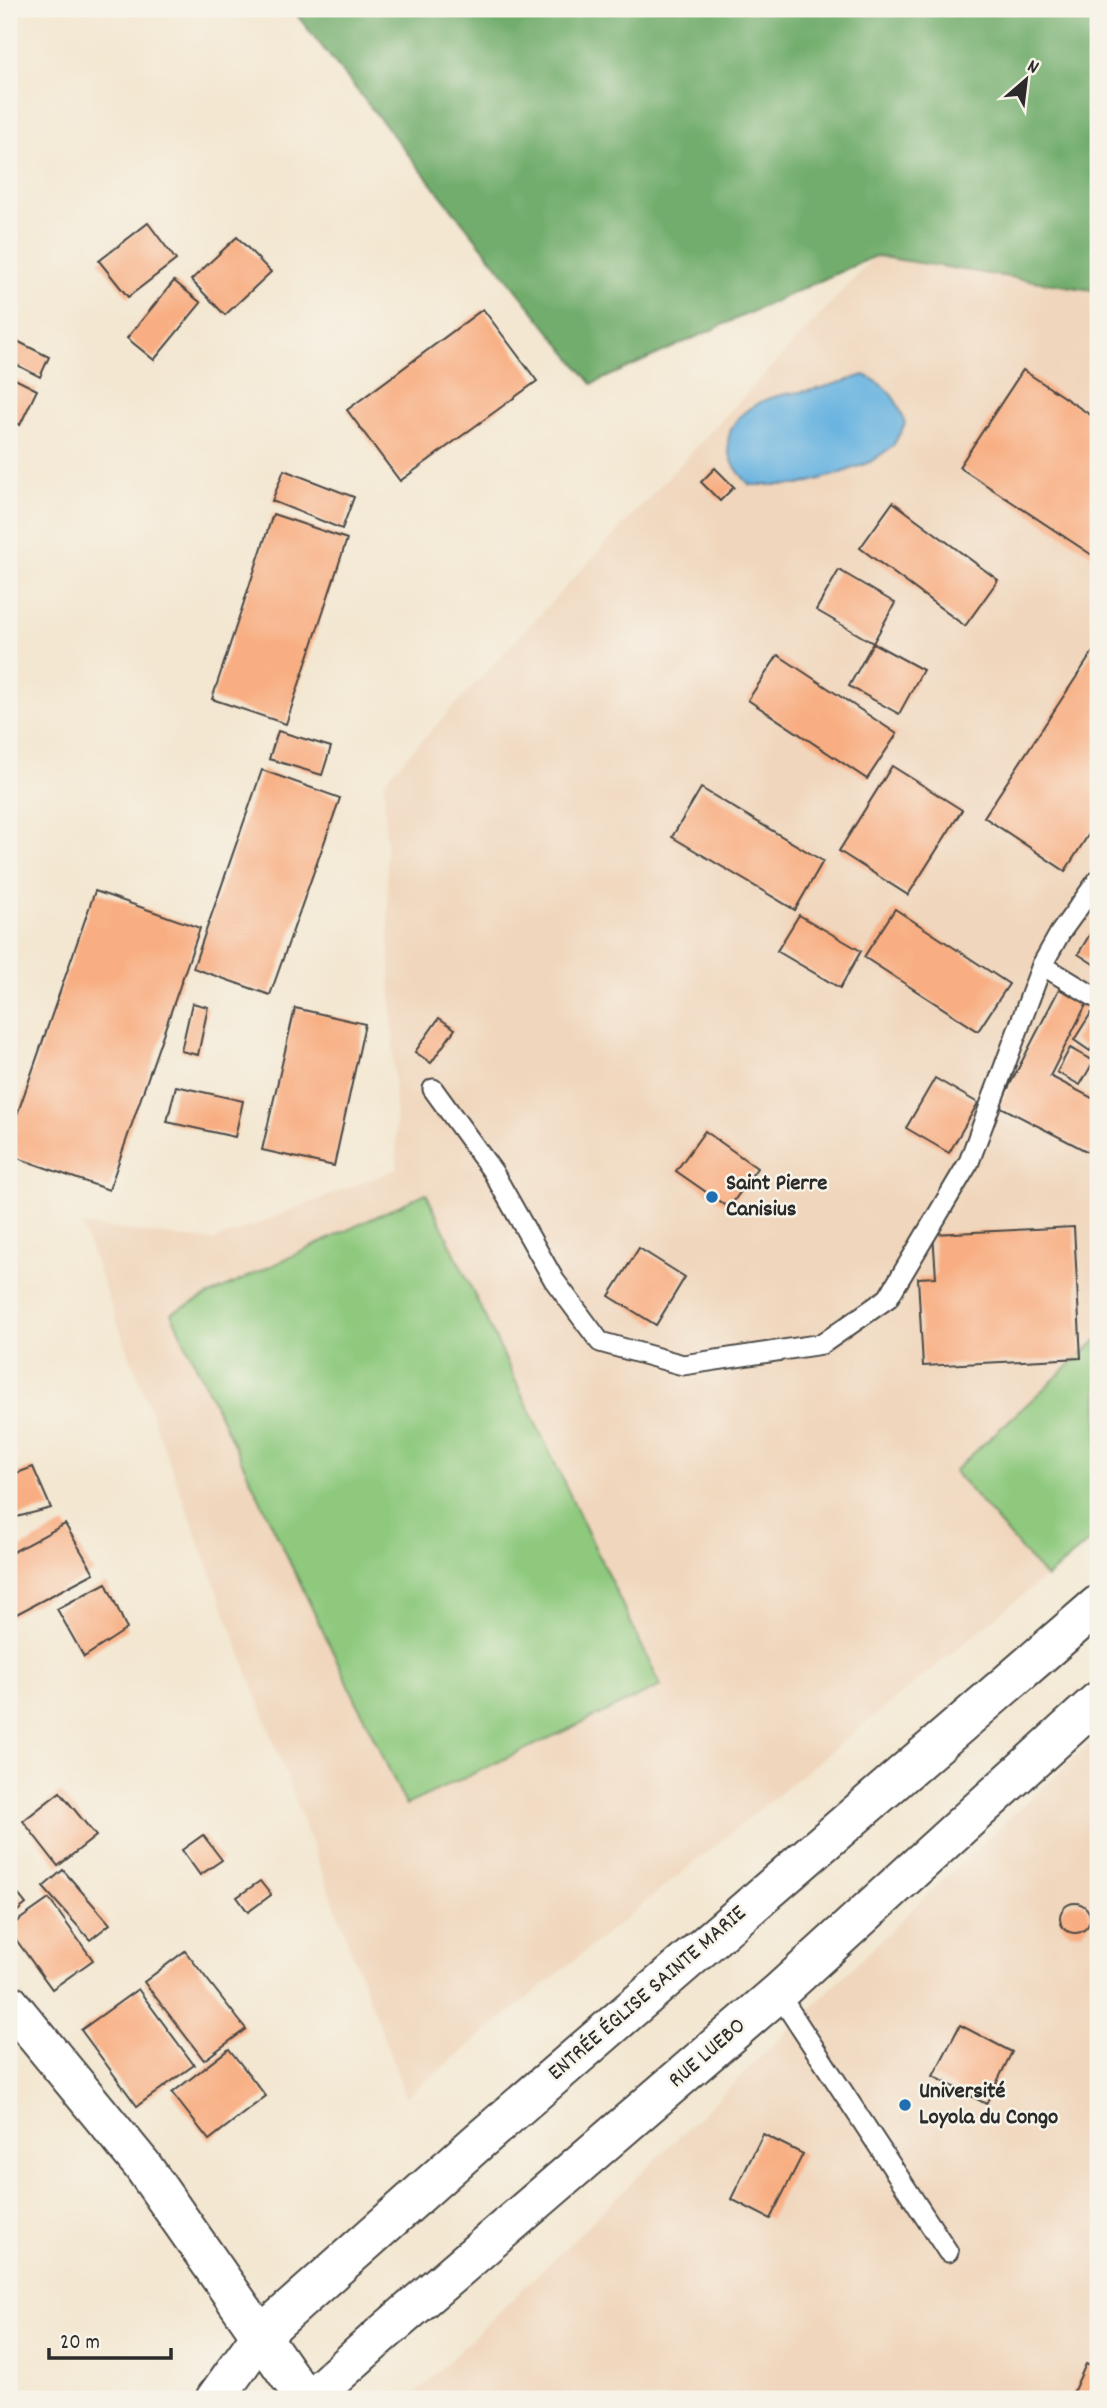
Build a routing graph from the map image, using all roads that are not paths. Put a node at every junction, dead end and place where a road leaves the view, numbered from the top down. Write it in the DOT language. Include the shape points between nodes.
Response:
graph roads {
  1 [pos="1098,880"];
  2 [pos="1042,965"];
  3 [pos="1098,999"];
  4 [pos="433,1089"];
  5 [pos="1098,1605"];
  6 [pos="1098,1701"];
  7 [pos="778,1993"];
  8 [pos="9,2003"];
  9 [pos="948,2252"];
  10 [pos="261,2335"];
  11 [pos="215,2399"];
  12 [pos="305,2399"];
  13 [pos="310,2399"];
  1 -- 2 [label="lane"];
  2 -- 3 [label="lane"];
  2 -- 4 [label="lane" via="969,1162 888,1298 822,1345 683,1365 600,1342 554,1280 493,1172"];
  5 -- 10 [label="street, ENTRÉE ÉGLISE SAINTE MARIE"];
  6 -- 7 [label="street, RUE LUEBO"];
  7 -- 9 [label="lane"];
  7 -- 13 [label="street, RUE LUEBO"];
  8 -- 10 [label="street" via="142,2165"];
  10 -- 11 [label="street, ENTRÉE ÉGLISE SAINTE MARIE"];
  10 -- 12 [label="street"];
}
